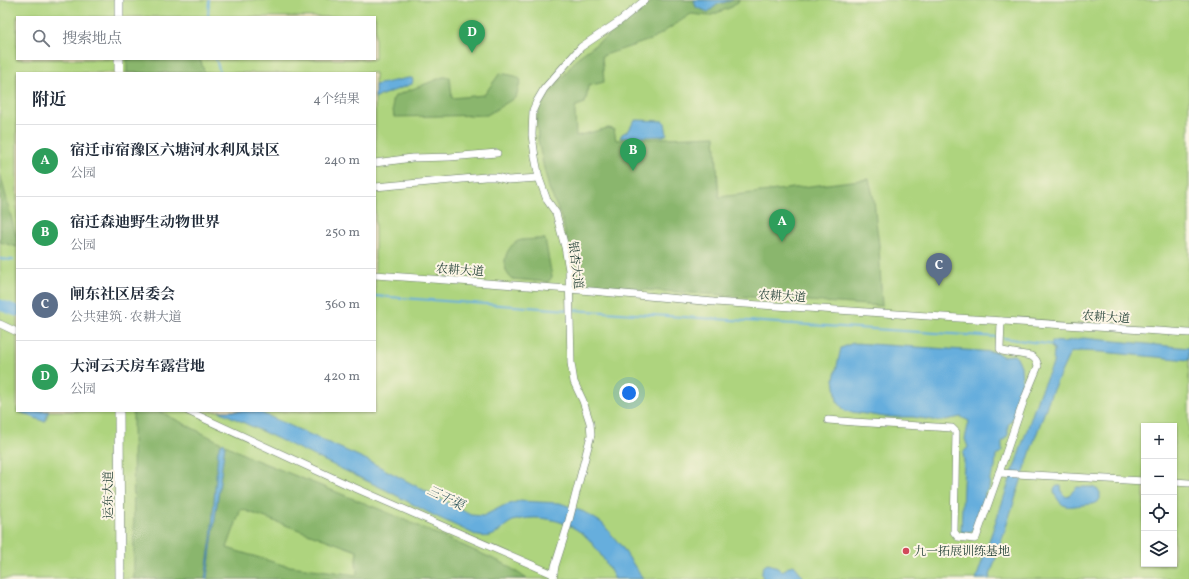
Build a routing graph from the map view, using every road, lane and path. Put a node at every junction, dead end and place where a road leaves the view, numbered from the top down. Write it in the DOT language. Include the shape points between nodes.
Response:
graph roads {
  1 [pos="119,0"];
  2 [pos="645,0"];
  3 [pos="119,16"];
  4 [pos="119,60"];
  5 [pos="119,72"];
  6 [pos="497,153"];
  7 [pos="376,163"];
  8 [pos="539,178"];
  9 [pos="376,187"];
  10 [pos="376,275"];
  11 [pos="569,289"];
  12 [pos="1001,321"];
  13 [pos="0,324"];
  14 [pos="16,332"];
  15 [pos="1189,333"];
  16 [pos="116,412"];
  17 [pos="119,412"];
  18 [pos="190,412"];
  19 [pos="828,420"];
  20 [pos="1002,474"];
  21 [pos="1141,481"];
  22 [pos="1177,482"];
  23 [pos="1189,483"];
  24 [pos="553,576"];
  25 [pos="116,579"];
  26 [pos="120,579"];
  1 -- 3 [label="main road"];
  2 -- 8 [label="street, 银杏大道" via="581,47 544,89 533,110 532,135"];
  4 -- 5 [label="main road"];
  6 -- 7 [label="street"];
  8 -- 9 [label="street" via="508,180 485,177"];
  8 -- 11 [label="street, 银杏大道" via="547,200 556,213 565,247"];
  10 -- 11 [label="street, 农耕大道"];
  11 -- 12 [label="street, 农耕大道" via="714,302"];
  11 -- 24 [label="street, 银杏大道" via="571,363 574,382 583,401 591,435"];
  12 -- 15 [label="street, 农耕大道"];
  12 -- 20 [label="street" via="1000,349 1031,356 1035,358 1038,366 1024,400"];
  13 -- 14 [label="street"];
  16 -- 25 [label="main road, 运东大道"];
  17 -- 26 [label="main road, 运东大道"];
  18 -- 24 [label="street"];
  19 -- 20 [label="street" via="954,429 954,532 958,537 976,538"];
  20 -- 21 [label="street"];
  22 -- 23 [label="street"];
}
